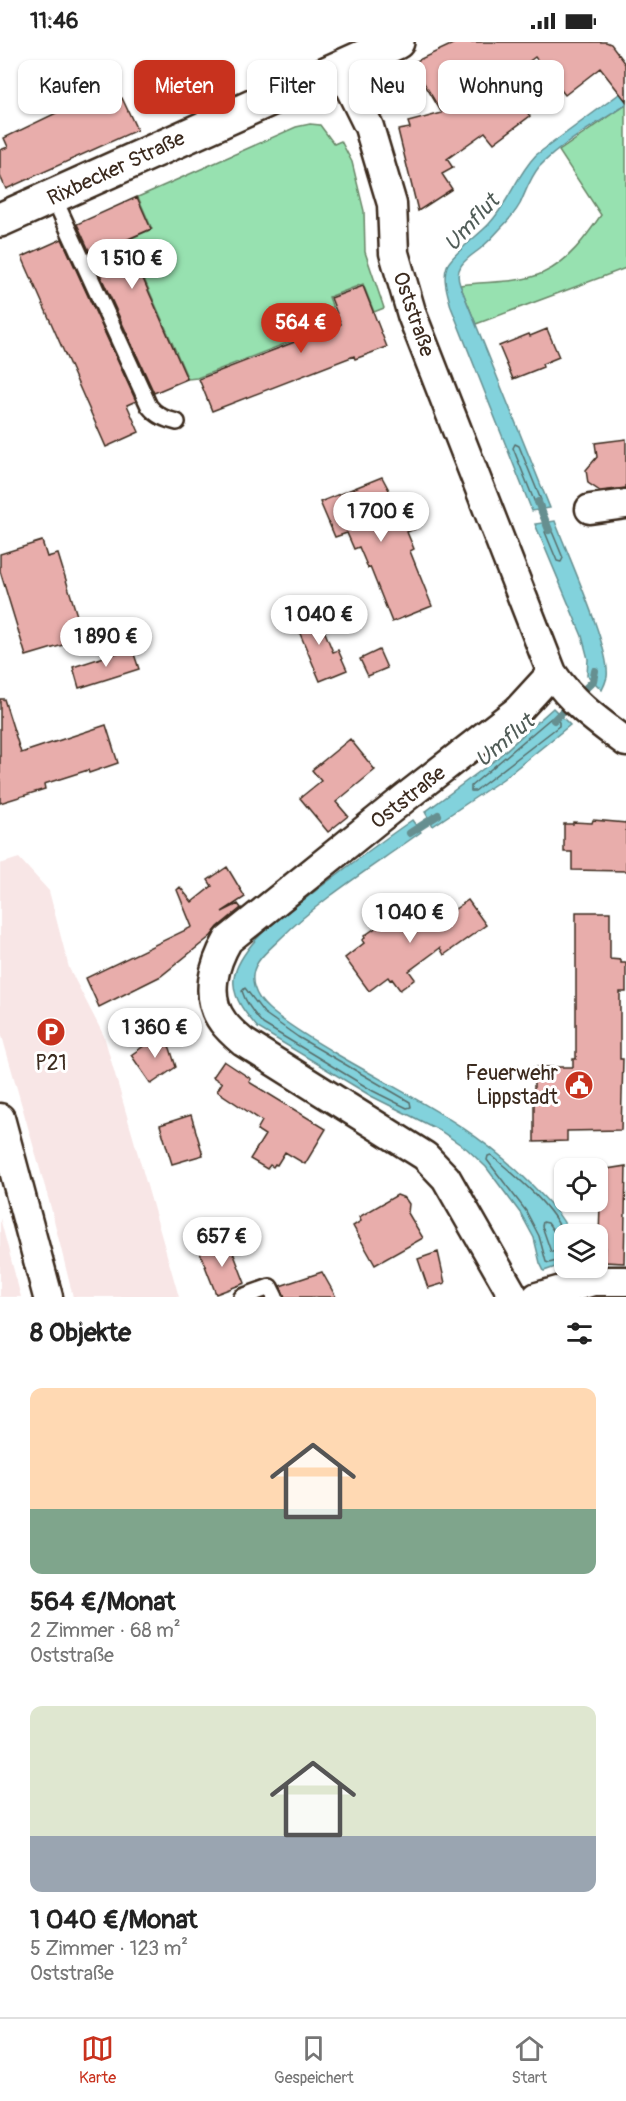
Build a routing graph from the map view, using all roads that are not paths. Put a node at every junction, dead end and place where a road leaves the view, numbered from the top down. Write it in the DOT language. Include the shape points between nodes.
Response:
graph roads {
  1 [pos="397,42"];
  2 [pos="335,55"];
  3 [pos="53,196"];
  4 [pos="0,220"];
  5 [pos="177,422"];
  6 [pos="626,504"];
  7 [pos="590,509"];
  8 [pos="558,682"];
  9 [pos="626,742"];
  10 [pos="0,1118"];
  11 [pos="626,1281"];
  12 [pos="530,1296"];
  13 [pos="48,1297"];
  14 [pos="242,1297"];
  15 [pos="275,1297"];
  1 -- 2 [label="street, Rixbecker Straße"];
  2 -- 3 [label="street, Rixbecker Straße"];
  2 -- 8 [label="street, Oststraße" via="369,127 392,204 394,253 412,315"];
  3 -- 4 [label="street, Rixbecker Straße"];
  3 -- 5 [label="lane" via="149,406 154,413"];
  6 -- 7 [label="street"];
  8 -- 9 [label="street" via="595,719"];
  8 -- 12 [label="street, Oststraße" via="397,804 228,940 213,981 213,997 222,1021 243,1042 424,1156 446,1178"];
  10 -- 13 [label="street"];
  11 -- 12 [label="street" via="593,1281"];
  14 -- 15 [label="lane" via="270,1287"];
}
